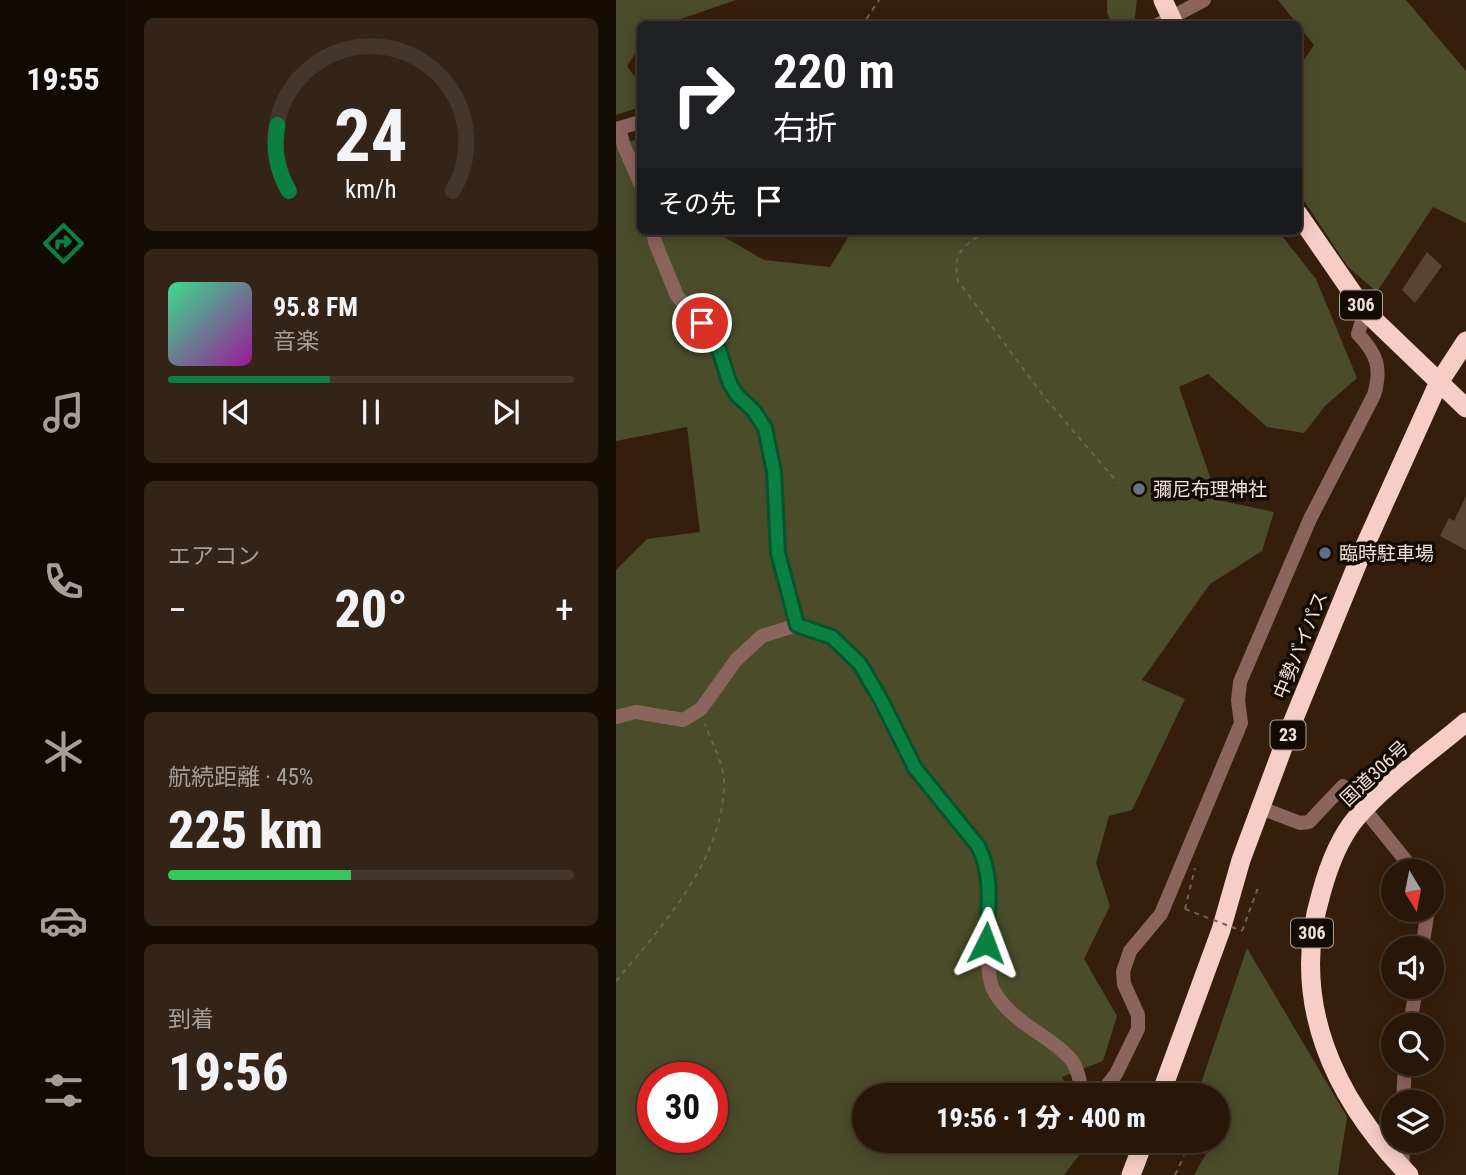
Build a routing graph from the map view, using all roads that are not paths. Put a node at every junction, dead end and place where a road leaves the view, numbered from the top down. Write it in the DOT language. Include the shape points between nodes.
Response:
graph roads {
  1 [pos="1204,0"];
  2 [pos="1167,17"];
  3 [pos="637,123"];
  4 [pos="618,128"];
  5 [pos="637,176"];
  6 [pos="1302,220"];
  7 [pos="654,235"];
  8 [pos="1365,312"];
  9 [pos="1466,341"];
  10 [pos="1438,383"];
  11 [pos="1466,408"];
  12 [pos="797,625"];
  13 [pos="616,717"];
  14 [pos="1466,722"];
  15 [pos="1343,786"];
  16 [pos="1261,808"];
  17 [pos="1364,810"];
  18 [pos="1404,859"];
  19 [pos="1080,1083"];
  20 [pos="1109,1083"];
  21 [pos="1165,1083"];
  22 [pos="1404,1153"];
  23 [pos="1406,1172"];
  1 -- 2 [label="street"];
  3 -- 4 [label="street"];
  4 -- 5 [label="street"];
  6 -- 8 [label="highway, 306"];
  7 -- 12 [label="street" via="677,296 713,339 730,384 765,428 774,472 778,553"];
  8 -- 10 [label="highway, 306"];
  8 -- 20 [label="street" via="1358,334 1374,351 1378,379 1374,395 1310,519 1240,682 1241,723 1161,914 1130,951 1124,984 1138,1015 1138,1028"];
  9 -- 10 [label="highway, 中勢バイパス / 23"];
  10 -- 11 [label="highway, 306"];
  10 -- 16 [label="highway, 中勢バイパス / 23" via="1363,550"];
  12 -- 13 [label="street" via="762,636 736,660 701,709 683,720 636,712"];
  12 -- 19 [label="street" via="832,637 860,664 915,768 978,846 989,884 986,943 991,986 1017,1018 1069,1057"];
  14 -- 17 [label="highway, 国道306号 / 306"];
  15 -- 16 [label="street" via="1306,823"];
  16 -- 21 [label="highway, 中勢バイパス / 23"];
  17 -- 18 [label="street"];
  17 -- 23 [label="highway, 国道306号 / 306" via="1342,841 1324,883 1313,928 1311,988 1320,1031 1338,1078 1370,1131"];
  22 -- 23 [label="street"];
}
